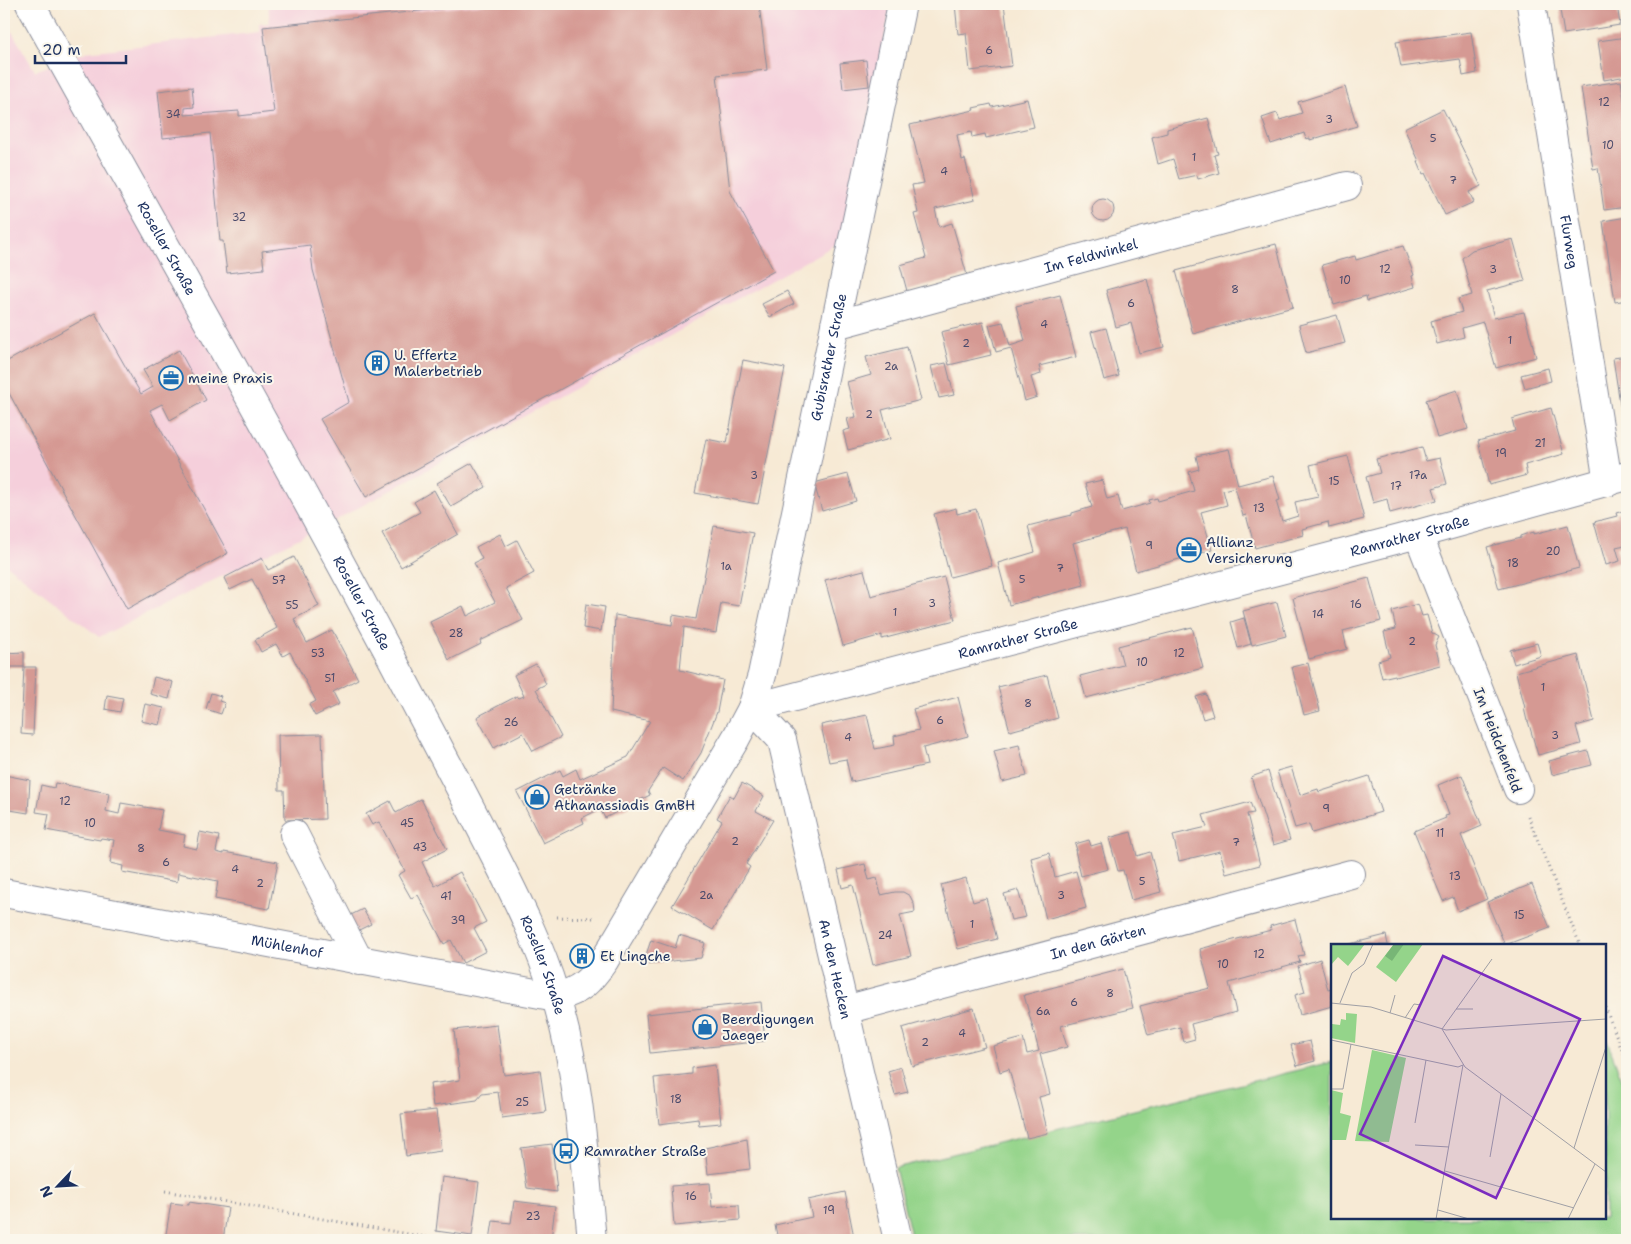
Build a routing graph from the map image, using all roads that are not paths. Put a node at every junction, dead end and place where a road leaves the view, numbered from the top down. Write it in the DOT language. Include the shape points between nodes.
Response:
graph roads {
  1 [pos="30,4"];
  2 [pos="902,4"];
  3 [pos="1531,4"];
  4 [pos="1347,186"];
  5 [pos="835,325"];
  6 [pos="1617,479"];
  7 [pos="1418,534"];
  8 [pos="752,708"];
  9 [pos="1518,789"];
  10 [pos="294,834"];
  11 [pos="1351,874"];
  12 [pos="11,894"];
  13 [pos="359,961"];
  14 [pos="556,997"];
  15 [pos="846,1010"];
  16 [pos="592,1240"];
  17 [pos="898,1240"];
  1 -- 14 [label="street, Roseller Straße" via="328,539 470,807 523,915"];
  2 -- 5 [label="street, Gubisrather Straße"];
  3 -- 6 [label="street, Flurweg"];
  4 -- 5 [label="street, Im Feldwinkel"];
  5 -- 8 [label="street, Gubisrather Straße" via="764,666"];
  6 -- 7 [label="street, Ramrather Straße"];
  7 -- 8 [label="street, Ramrather Straße"];
  7 -- 9 [label="street, Im Heidchenfeld"];
  8 -- 14 [label="street" via="604,961 588,982 575,991"];
  8 -- 15 [label="street, An den Hecken" via="782,740"];
  10 -- 13 [label="street"];
  11 -- 15 [label="street, In den Gärten"];
  12 -- 13 [label="street, Mühlenhof"];
  13 -- 14 [label="street, Mühlenhof"];
  14 -- 16 [label="street, Roseller Straße" via="575,1087"];
  15 -- 17 [label="street, An den Hecken"];
}
